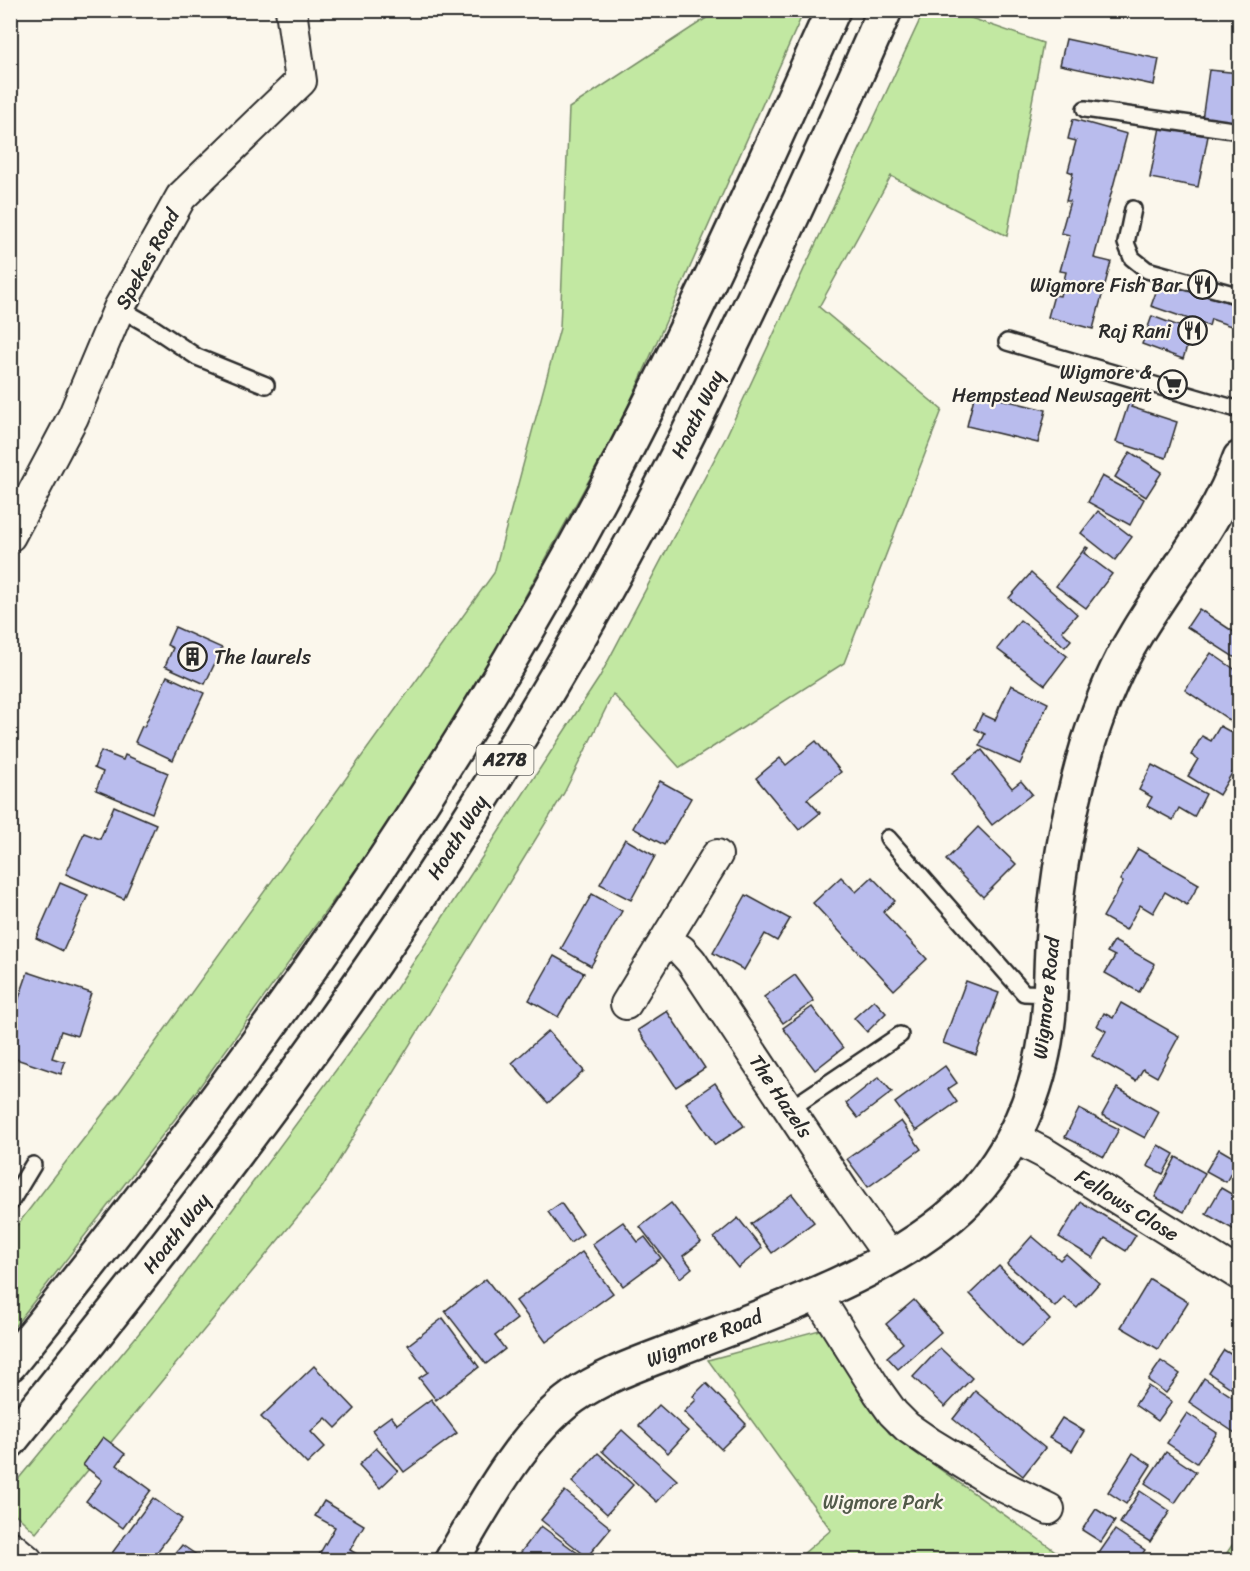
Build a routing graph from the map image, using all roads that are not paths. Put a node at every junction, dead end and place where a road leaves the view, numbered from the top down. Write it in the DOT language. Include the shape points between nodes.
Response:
graph roads {
  1 [pos="291,10"];
  2 [pos="833,10"];
  3 [pos="885,10"];
  4 [pos="1085,109"];
  5 [pos="1239,131"];
  6 [pos="1134,209"];
  7 [pos="1239,296"];
  8 [pos="119,308"];
  9 [pos="1007,342"];
  10 [pos="266,385"];
  11 [pos="1239,410"];
  12 [pos="1239,458"];
  13 [pos="10,536"];
  14 [pos="888,838"];
  15 [pos="717,855"];
  16 [pos="666,941"];
  17 [pos="1050,994"];
  18 [pos="626,1005"];
  19 [pos="900,1035"];
  20 [pos="790,1109"];
  21 [pos="1013,1137"];
  22 [pos="33,1165"];
  23 [pos="10,1203"];
  24 [pos="890,1257"];
  25 [pos="1239,1275"];
  26 [pos="816,1294"];
  27 [pos="10,1364"];
  28 [pos="10,1441"];
  29 [pos="1049,1509"];
  30 [pos="10,1546"];
  31 [pos="27,1560"];
  32 [pos="452,1560"];
  1 -- 8 [label="street, Spekes Road" via="301,81 181,197"];
  2 -- 27 [label="main road, A278" via="649,406 569,557 484,704 279,1015 147,1192"];
  3 -- 28 [label="main road, Hoath Way / A278" via="688,436 610,582 485,792 405,917 262,1120"];
  4 -- 5 [label="lane"];
  6 -- 7 [label="lane" via="1126,243 1132,258 1148,270"];
  8 -- 10 [label="lane" via="197,357"];
  8 -- 13 [label="street, Spekes Road" via="73,417"];
  9 -- 11 [label="lane"];
  12 -- 17 [label="main road, Wigmore Road" via="1218,508 1137,632 1098,712 1068,823 1053,934"];
  14 -- 17 [label="lane" via="1024,993"];
  15 -- 16 [label="street"];
  16 -- 18 [label="street"];
  16 -- 20 [label="street, The Hazels" via="691,961"];
  17 -- 21 [label="main road, Wigmore Road" via="1048,1029 1037,1079"];
  19 -- 20 [label="lane"];
  20 -- 24 [label="street, The Hazels"];
  21 -- 24 [label="main road, Wigmore Road" via="983,1183 952,1215"];
  21 -- 25 [label="street, Fellows Close"];
  22 -- 23 [label="lane"];
  24 -- 26 [label="main road, Wigmore Road"];
  26 -- 29 [label="street" via="878,1392 907,1427 992,1480"];
  26 -- 32 [label="main road, Wigmore Road" via="612,1375 571,1398 543,1425 505,1473"];
  30 -- 31 [label="street"];
}
